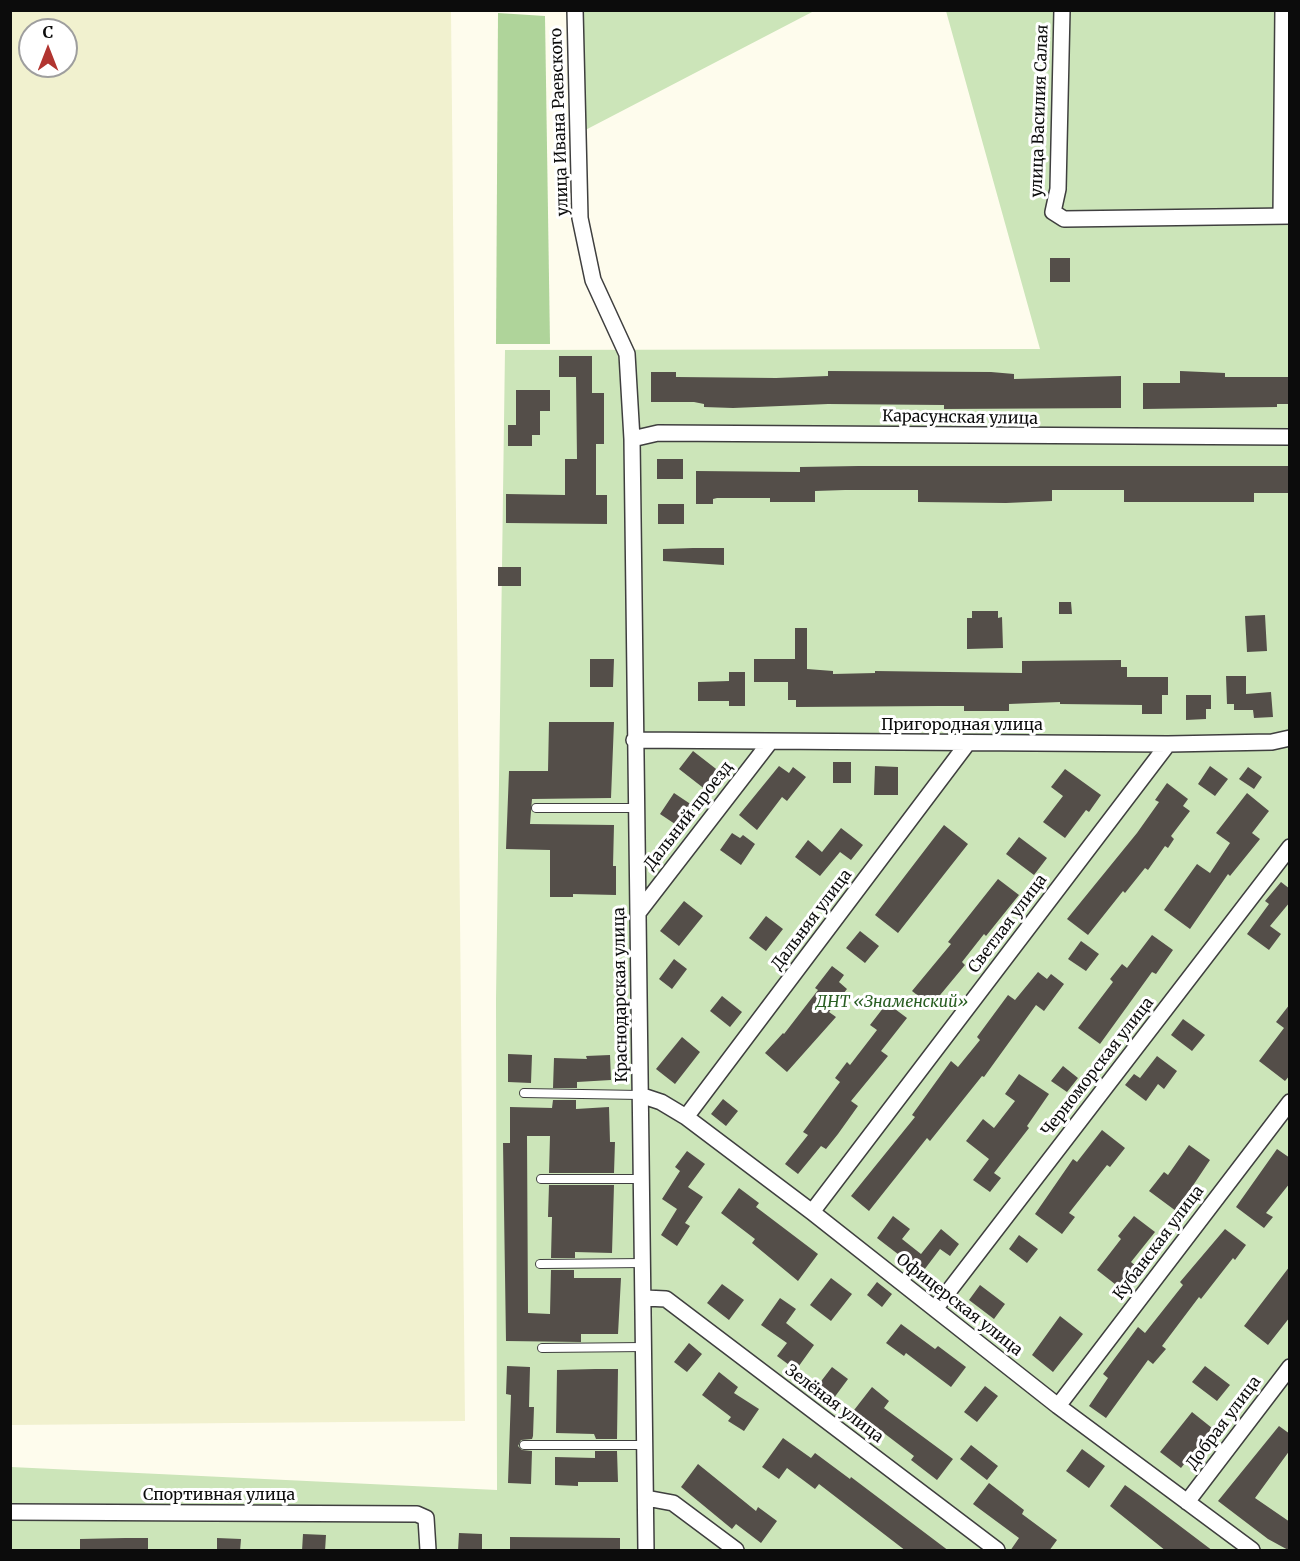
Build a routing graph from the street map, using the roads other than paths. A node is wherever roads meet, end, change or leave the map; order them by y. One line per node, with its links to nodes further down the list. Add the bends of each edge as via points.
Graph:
1 (575, 10): 6 (street, улица Ивана Раевского, via 580,218 593,280 627,354)
2 (1062, 10): 4 (street, улица Василия Салая, via 1058,189 1053,212 1064,219)
3 (1283, 10): 4 (street)
4 (1285, 216)
5 (1290, 437): 6 (street, Карасунская улица, via 658,433)
6 (632, 440): 8 (street, Краснодарская улица)
7 (1290, 738): 11 (street, Пригородная улица, via 1272,742)
8 (634, 740): 9 (street, Пригородная улица); 13 (street, Краснодарская улица)
9 (770, 742): 10 (street, Пригородная улица); 15 (street, Дальний проезд)
10 (967, 744): 11 (street, Пригородная улица); 19 (street, Дальняя улица)
11 (1168, 744): 22 (street, Светлая улица)
12 (536, 808): 13 (lane)
13 (635, 808): 15 (street, Краснодарская улица)
14 (1290, 847): 26 (street, Черноморская улица)
15 (638, 913): 17 (street, Краснодарская улица)
16 (524, 1093): 17 (lane)
17 (640, 1095): 19 (street, Офицерская улица); 21 (street, Краснодарская улица)
18 (1290, 1102): 30 (street, Кубанская улица)
19 (686, 1117): 22 (street, Офицерская улица)
20 (541, 1179): 21 (lane)
21 (642, 1179): 23 (street, Краснодарская улица)
22 (812, 1212): 26 (street, Офицерская улица)
23 (644, 1263): 24 (lane); 25 (street, Краснодарская улица)
24 (540, 1264)
25 (645, 1298): 27 (street, Краснодарская улица); 39 (street, Зелёная улица, via 666,1299)
26 (934, 1309): 30 (street, Офицерская улица)
27 (645, 1347): 28 (lane); 32 (street, Краснодарская улица)
28 (542, 1348)
29 (1290, 1367): 34 (street, Добрая улица)
30 (1058, 1406): 34 (street, Офицерская улица)
31 (524, 1444): 32 (lane)
32 (646, 1445): 33 (street, Краснодарская улица)
33 (646, 1498): 37 (street, Краснодарская улица); 38 (street, via 673,1503)
34 (1187, 1502): 40 (street, Офицерская улица)
35 (10, 1512): 36 (street, Спортивная улица, via 417,1514 426,1518)
36 (428, 1551)
37 (646, 1551)
38 (736, 1551)
39 (997, 1551)
40 (1252, 1551)

